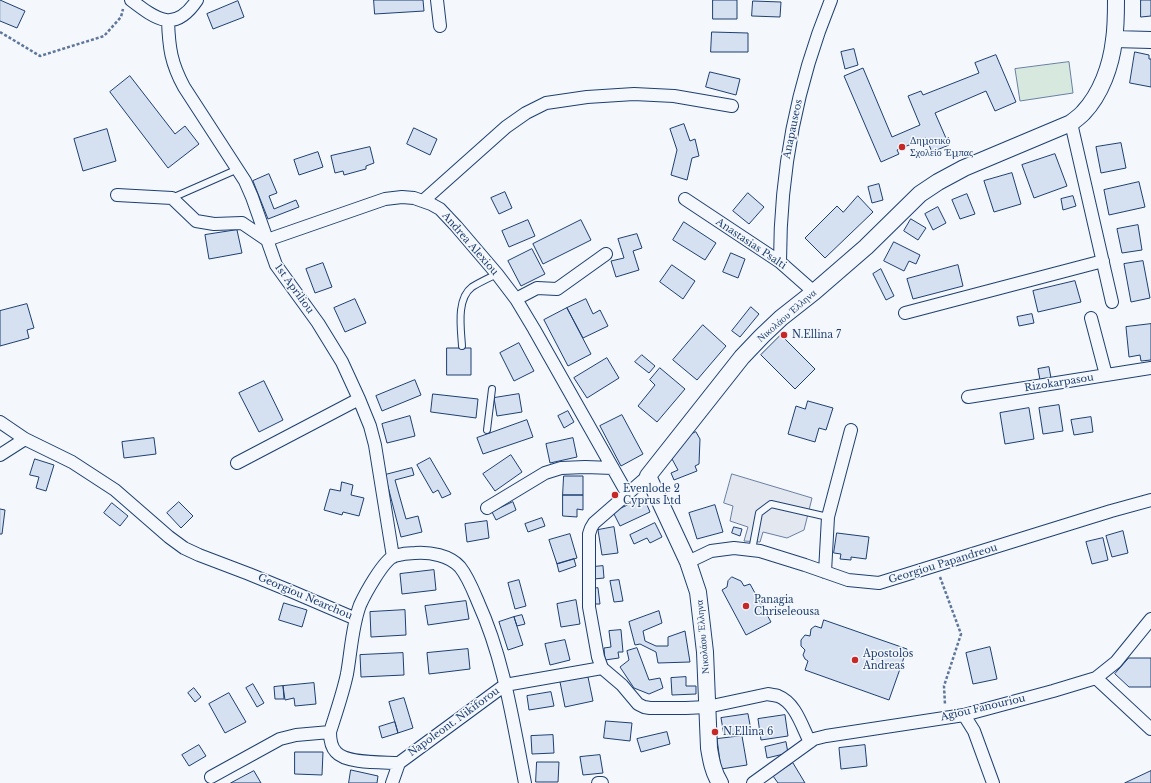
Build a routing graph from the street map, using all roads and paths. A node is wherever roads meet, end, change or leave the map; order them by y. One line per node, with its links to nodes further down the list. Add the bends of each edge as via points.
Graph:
1 (197, 0): 6 (street, via 184,15)
2 (437, 0): 7 (street)
3 (831, 0): 21 (street, Anapauseos, via 806,71 787,159)
4 (1116, 0): 9 (street, Νικολάου Έλληνα)
5 (127, 3): 6 (street); 8 (path, via 121,17 104,36 40,56)
6 (168, 21): 13 (street, 1st Apriliou, via 171,58 176,72)
7 (440, 26)
8 (0, 32)
9 (1114, 39): 10 (street); 12 (street, Νικολάου Έλληνα, via 1112,55 1100,88 1083,113)
10 (1151, 40)
11 (732, 106): 17 (street, via 674,96 634,94 587,96 546,103 506,127)
12 (1071, 123): 20 (street); 23 (street, Νικολάου Έλληνα, via 964,168 938,182 920,194 866,248)
13 (238, 169): 15 (lane); 18 (street, 1st Apriliou, via 252,197)
14 (117, 195): 15 (street)
15 (172, 198): 18 (street, via 196,221 214,224 242,223)
16 (685, 199): 21 (street, Anastasias Psalti)
17 (423, 201): 18 (street, Andrea Alexiou, via 402,197 385,199); 22 (street, Andrea Alexiou, via 440,210)
18 (267, 240): 33 (street, 1st Apriliou, via 276,265 318,323 342,362)
19 (606, 254): 24 (street, via 557,289 537,288)
20 (1103, 261): 25 (street); 26 (street)
21 (780, 262): 23 (street, Anastasias Psalti)
22 (498, 274): 24 (street, Andrea Alexiou); 28 (lane, via 472,288 465,295 460,316)
23 (814, 292): 41 (street, Νικολάου Έλληνα, via 781,318 742,356)
24 (516, 300): 40 (street, Andrea Alexiou)
25 (1112, 302)
26 (905, 313)
27 (1091, 318): 30 (street)
28 (462, 346)
29 (1151, 368): 30 (street, Rizokarpasou)
30 (1106, 375): 32 (street, Rizokarpasou)
31 (492, 389): 35 (lane)
32 (968, 397)
33 (359, 399): 39 (street); 47 (street, 1st Apriliou, via 375,445)
34 (0, 422): 37 (street, Georgiou Nearchou)
35 (486, 430)
36 (850, 430): 45 (street)
37 (25, 440): 38 (street); 51 (street, Georgiou Nearchou, via 72,462 115,490 184,548)
38 (0, 455)
39 (237, 463)
40 (613, 468): 42 (street, Andrea Alexiou); 44 (street, via 561,468 545,473)
41 (648, 476): 42 (street); 48 (street, Νικολάου Έλληνα)
42 (628, 495): 53 (street, via 594,523 589,534 589,607)
43 (1151, 500): 49 (street, Georgiou Papandreou)
44 (487, 508)
45 (828, 517): 46 (lane, via 771,504 759,513); 50 (street)
46 (752, 550): 48 (street, Georgiou Papandreou, via 734,548 711,551); 50 (street, Georgiou Papandreou, via 760,550)
47 (393, 557): 51 (street, Georgiou Nearchou, via 385,564 367,591); 55 (street, via 431,553 443,556 460,567 489,626)
48 (688, 562): 56 (street, Νικολάου Έλληνα, via 698,592 702,621)
49 (936, 566): 50 (street, Georgiou Papandreou, via 879,583 848,580); 58 (path, via 961,634 944,686)
50 (826, 572)
51 (356, 619): 60 (street, via 346,676)
52 (1151, 619): 54 (street, Agiou Fanouriou, via 1116,662)
53 (602, 668): 55 (street, Napoleont. Nikiforou); 56 (street, via 644,707)
54 (1096, 678): 57 (street, Agiou Fanouriou); 59 (street)
55 (505, 685): 62 (street, Napoleont. Nikiforou); 65 (street)
56 (707, 707): 61 (street, via 768,694 778,696 795,710); 68 (street, Νικολάου Έλληνα, via 709,748)
57 (964, 715): 58 (street, Agiou Fanouriou); 70 (street, via 974,731)
58 (945, 718): 61 (street, Agiou Fanouriou, via 826,736)
59 (1151, 729)
60 (330, 732): 62 (street, via 335,752 347,760); 63 (street, via 280,739)
61 (810, 742): 69 (street, Agiou Fanouriou)
62 (399, 763): 64 (street, Napoleont. Nikiforou)
63 (211, 778)
64 (392, 783)
65 (525, 783)
66 (598, 783): 67 (street)
67 (602, 783)
68 (720, 783)
69 (753, 783)
70 (993, 783)

